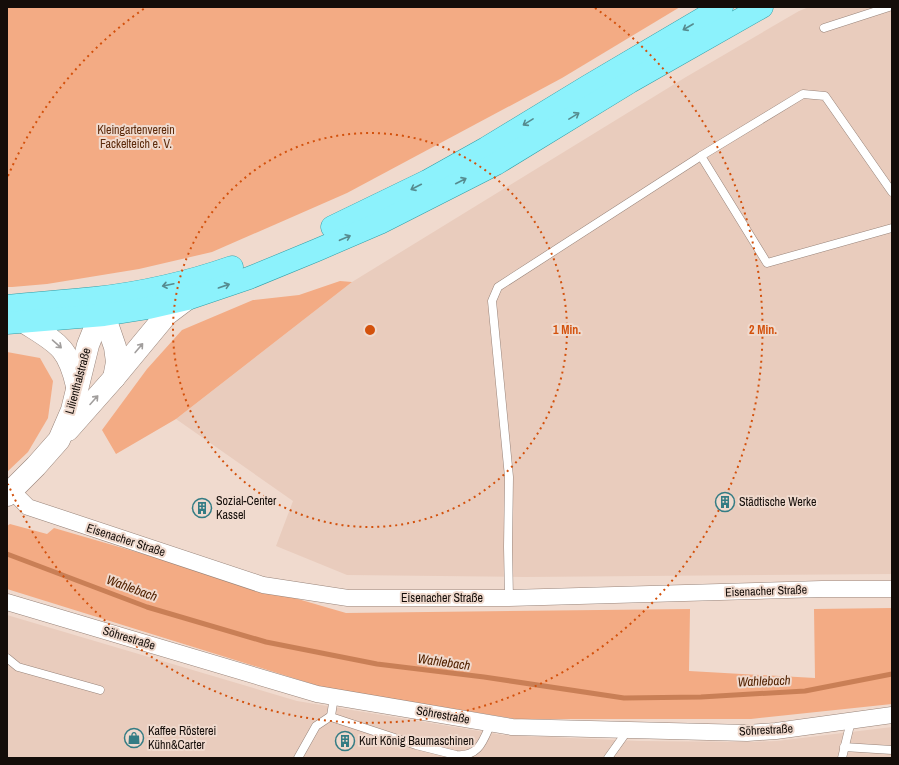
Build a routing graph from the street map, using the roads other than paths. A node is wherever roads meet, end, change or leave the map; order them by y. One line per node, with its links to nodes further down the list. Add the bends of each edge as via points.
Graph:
1 (722, 7): 8 (main road, one-way to 8, via 427,182 362,214 246,263 204,277)
2 (762, 7): 9 (main road, one-way to 2, via 249,278 380,223 496,164 630,82)
3 (889, 7): 4 (lane)
4 (824, 28)
5 (701, 156): 6 (lane, via 803,94 825,96); 7 (lane, via 767,263); 18 (lane, via 498,287 492,301 509,477)
6 (892, 192)
7 (892, 228)
8 (124, 294): 10 (main road); 11 (main road)
9 (187, 299): 11 (main road); 13 (main road, one-way to 9, via 166,314)
10 (7, 306)
11 (104, 315): 12 (main road); 13 (main road, via 115,347 117,362); 14 (main road, Lilienthalstraße, via 88,345)
12 (13, 319): 14 (main road, one-way to 14, via 55,342 63,350 70,360)
13 (114, 378): 15 (main road, one-way to 13)
14 (78, 387): 15 (main road, Lilienthalstraße, via 72,410)
15 (59, 440): 16 (main road, Lilienthalstraße)
16 (9, 493): 18 (street, Eisenacher Straße, via 28,507 263,585 348,598)
17 (892, 589): 18 (street, Eisenacher Straße)
18 (509, 598)
19 (7, 602): 22 (street, Söhrestraße, via 309,692)
20 (7, 658): 21 (lane, via 18,667)
21 (100, 690)
22 (334, 697): 24 (lane); 26 (street, Söhrestraße)
23 (892, 715): 25 (street, Söhrestraße)
24 (331, 716): 26 (lane, via 416,745 463,756 477,750); 30 (lane, via 316,726)
25 (851, 721): 27 (street, Söhrestraße, via 747,733); 28 (lane)
26 (491, 724): 27 (street, Söhrestraße, via 512,727)
27 (628, 730): 31 (lane)
28 (844, 747): 29 (lane); 32 (lane)
29 (892, 750)
30 (298, 758)
31 (608, 758)
32 (842, 758)

